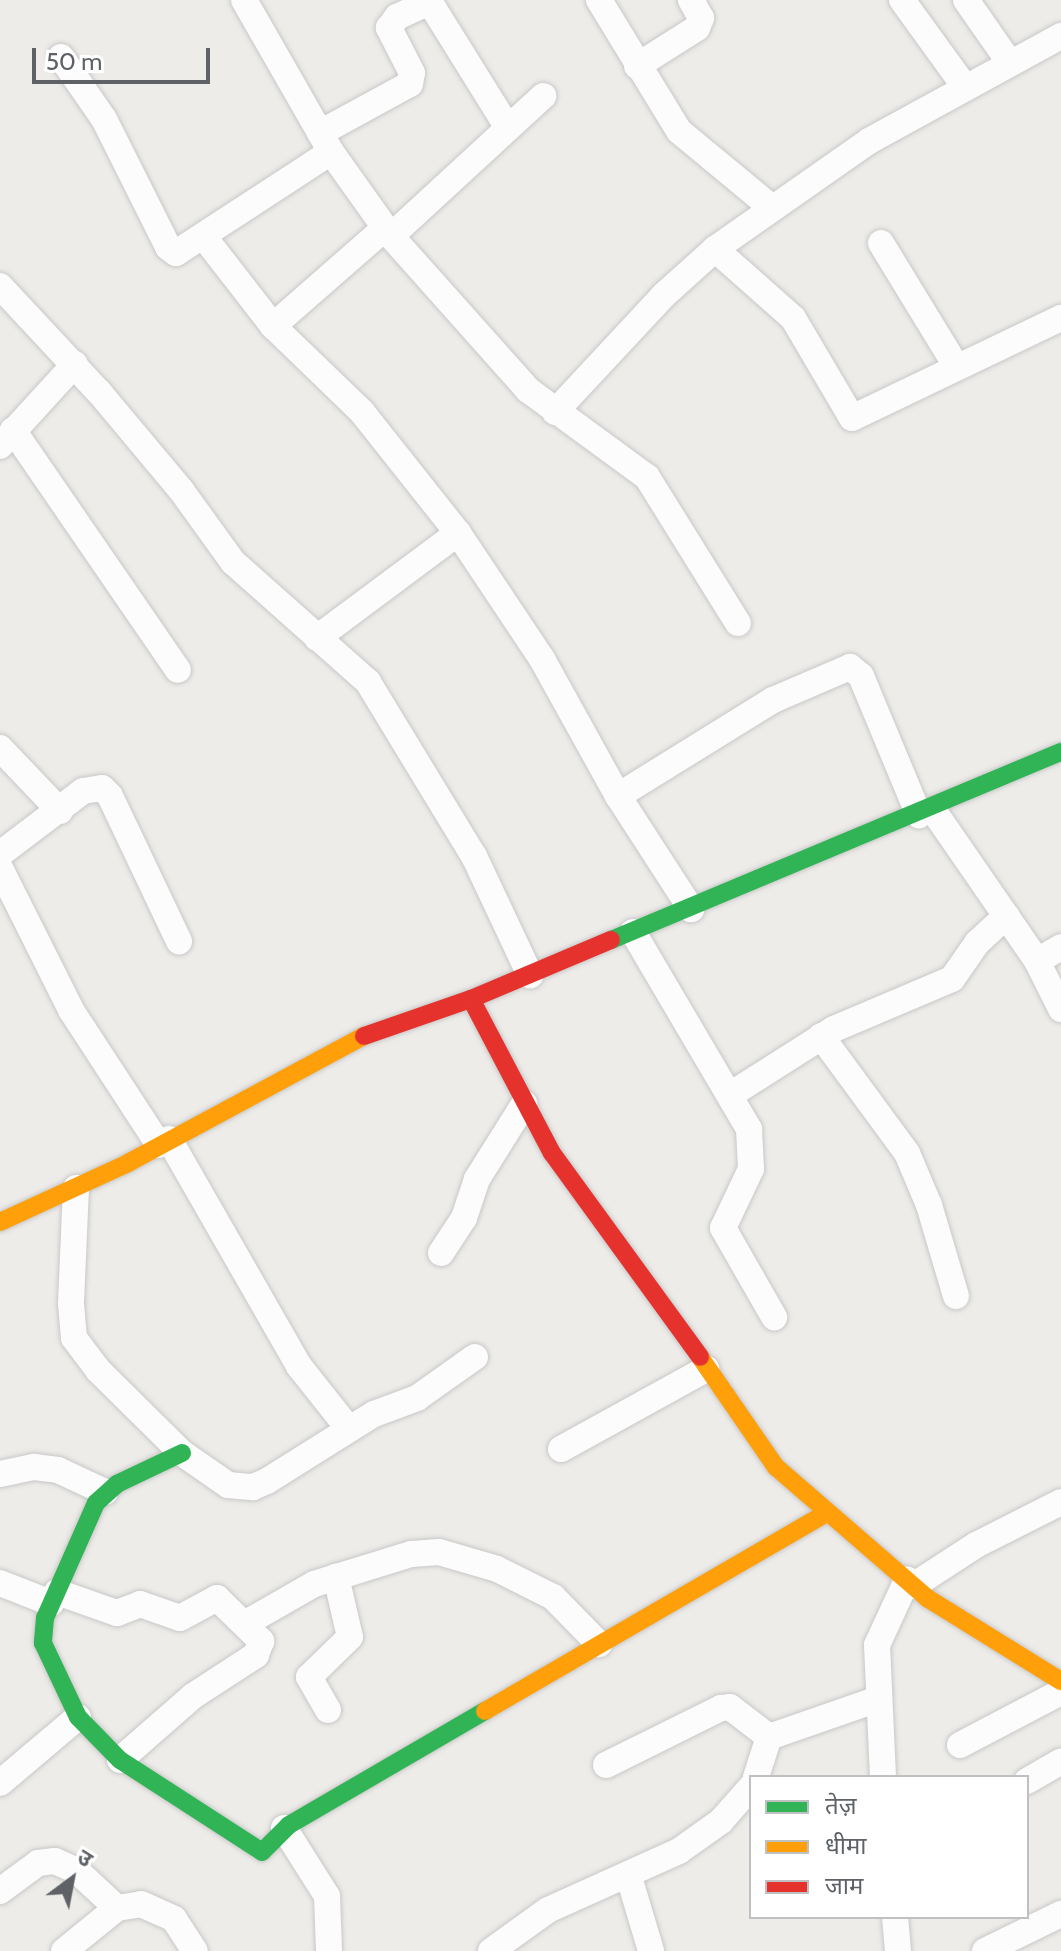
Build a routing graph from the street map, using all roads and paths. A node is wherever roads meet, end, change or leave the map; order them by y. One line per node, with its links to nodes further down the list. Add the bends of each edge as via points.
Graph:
1 (244, 0): 13 (street)
2 (599, 0): 9 (street)
3 (691, 0): 9 (street, via 701,18 697,28)
4 (902, 0): 10 (street)
5 (966, 0): 8 (street)
6 (1061, 36): 8 (street)
7 (61, 57): 16 (street, via 104,119 168,247 182,252)
8 (1010, 63): 10 (street)
9 (637, 66): 14 (street, via 667,117 693,146)
10 (965, 87): 14 (street, via 869,141)
11 (543, 96): 12 (street)
12 (508, 128): 13 (street, via 434,9 425,4 397,17 389,28 412,73 410,84); 15 (street)
13 (326, 142): 15 (street); 16 (street)
14 (772, 208): 18 (street)
15 (388, 232): 21 (street); 24 (street, via 521,382)
16 (204, 237): 21 (street)
17 (881, 243): 23 (street)
18 (715, 249): 23 (street, via 793,318 852,418); 24 (street, via 664,295)
19 (3, 293): 22 (street)
20 (1061, 318): 23 (street)
21 (273, 326): 26 (street, via 362,412)
22 (75, 364): 25 (street); 28 (street, via 181,490 233,562)
23 (956, 366)
24 (555, 412): 27 (street, via 647,477)
25 (6, 438): 29 (street)
26 (458, 533): 28 (street); 32 (street, via 542,659)
27 (738, 623)
28 (317, 638): 43 (street, via 379,697 474,856)
29 (178, 670)
30 (0, 748): 33 (street)
31 (1061, 752): 34 (street)
32 (618, 796): 34 (street, via 773,700 850,667 861,676); 37 (street)
33 (60, 811): 35 (street); 40 (street, via 90,787 106,791)
34 (926, 812): 37 (street); 38 (street)
35 (0, 854)
36 (0, 868): 49 (street, via 71,1010)
37 (691, 909): 39 (street)
38 (1006, 916): 42 (street); 46 (street, via 977,943 952,979)
39 (633, 932): 43 (street); 47 (street)
40 (179, 941)
41 (1061, 947): 42 (street)
42 (1037, 961): 45 (street)
43 (530, 975): 44 (street)
44 (471, 999): 48 (street); 49 (street, via 339,1046)
45 (1061, 1009)
46 (821, 1036): 47 (street); 53 (street, via 907,1153)
47 (730, 1095): 54 (street, via 749,1129 753,1154 723,1228)
48 (524, 1104): 52 (street, via 477,1179 464,1218); 56 (street, via 552,1153 627,1250)
49 (164, 1142): 50 (street); 57 (street, via 299,1366)
50 (76, 1188): 51 (street); 59 (street, via 74,1338 98,1370)
51 (0, 1222)
52 (441, 1253)
53 (956, 1296)
54 (774, 1317)
55 (475, 1357): 57 (street, via 417,1398)
56 (706, 1369): 58 (street); 63 (street, via 753,1440)
57 (349, 1429): 59 (street, via 253,1487 228,1485)
58 (561, 1449)
59 (182, 1453): 61 (street)
60 (0, 1474): 61 (street, via 34,1467 58,1470)
61 (105, 1492): 67 (street, via 81,1531)
62 (1061, 1502): 66 (street)
63 (827, 1513): 66 (street); 69 (street)
64 (336, 1577): 68 (street, via 304,1588); 69 (street, via 411,1554 455,1555 553,1597); 73 (street, via 350,1637 309,1677)
65 (0, 1583): 67 (street)
66 (910, 1583): 70 (street); 72 (street, via 879,1632)
67 (54, 1597): 68 (street, via 117,1613 140,1604 175,1618 217,1598); 74 (street, via 42,1626 43,1643)
68 (246, 1623): 77 (street, via 261,1641 256,1655 193,1696)
69 (599, 1644): 85 (street)
70 (1061, 1681)
71 (1061, 1692): 76 (street)
72 (878, 1699): 75 (street); 81 (street)
73 (328, 1710)
74 (78, 1717): 77 (street); 83 (street)
75 (769, 1737): 79 (street, via 727,1707); 80 (street)
76 (960, 1745)
77 (120, 1760): 85 (street, via 260,1852)
78 (1061, 1761): 82 (street)
79 (606, 1765)
80 (757, 1775)
81 (883, 1775)
82 (1029, 1780)
83 (0, 1783)
84 (749, 1789): 86 (street, via 702,1836)
85 (284, 1828): 93 (street, via 327,1896)
86 (629, 1877): 94 (street, via 548,1910); 95 (street)
87 (0, 1891): 88 (street, via 38,1863 55,1861 77,1871)
88 (117, 1908): 91 (street); 92 (street, via 141,1904 164,1911)
89 (1061, 1914): 97 (street)
90 (895, 1919): 96 (street)
91 (64, 1951)
92 (195, 1951)
93 (329, 1951)
94 (491, 1951)
95 (651, 1951)
96 (898, 1951)
97 (985, 1951)

